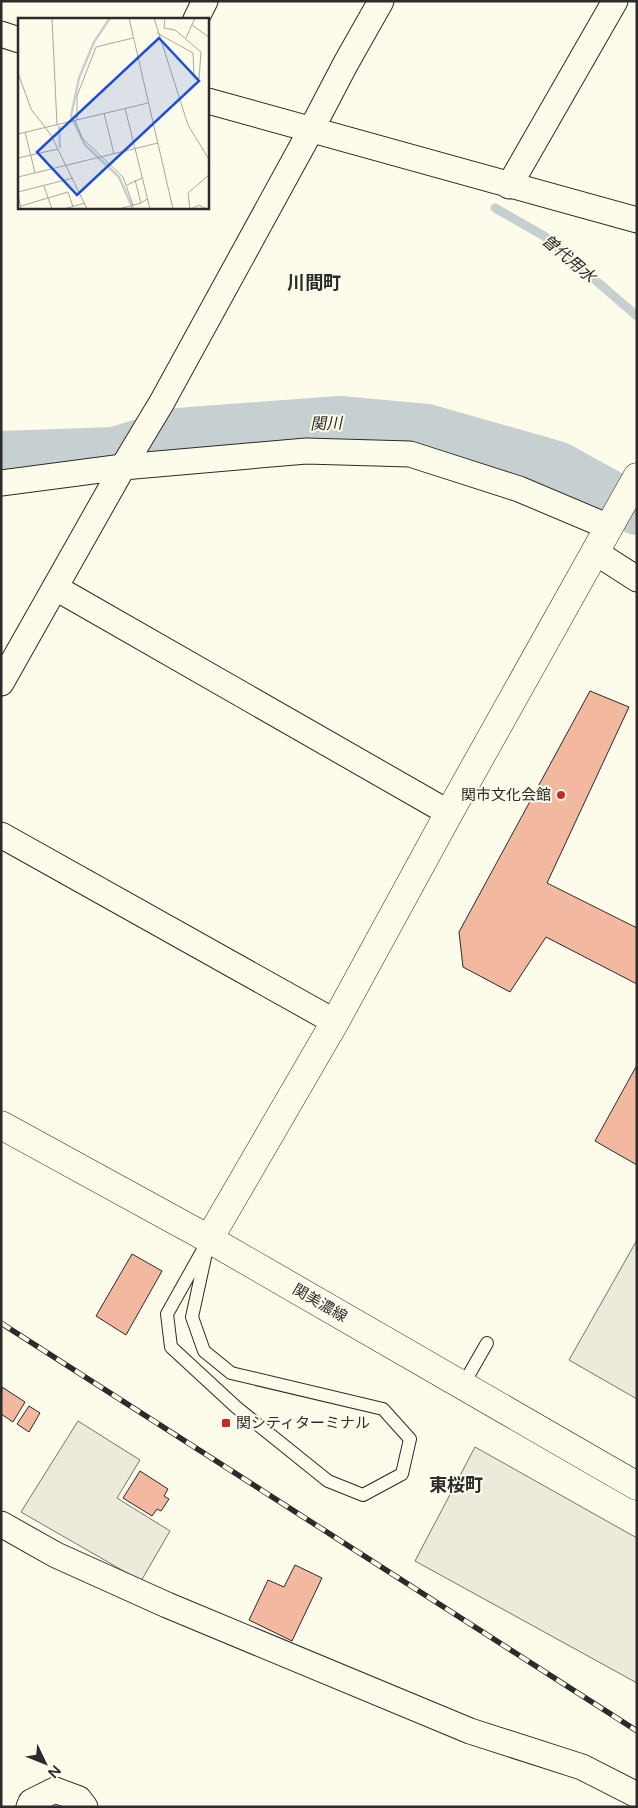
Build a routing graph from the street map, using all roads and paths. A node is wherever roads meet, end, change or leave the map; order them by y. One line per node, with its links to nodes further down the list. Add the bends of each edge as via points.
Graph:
1 (205, 1): 4 (street)
2 (381, 1): 8 (street)
3 (615, 1): 9 (street)
4 (196, 18)
5 (1, 34): 6 (street)
6 (18, 40)
7 (209, 101): 8 (street)
8 (312, 130): 9 (street); 11 (street)
9 (509, 186): 10 (street)
10 (637, 220)
11 (124, 466): 13 (street); 14 (street, via 306,451 410,454 518,489); 17 (street)
12 (637, 477): 14 (street)
13 (1, 482)
14 (609, 527): 15 (street)
15 (595, 552): 16 (street); 19 (street)
16 (637, 579)
17 (56, 588): 18 (street); 19 (street)
18 (1, 683)
19 (449, 813): 21 (street)
20 (1, 835): 21 (street)
21 (335, 1022): 23 (street)
22 (1, 1125): 23 (street, 関美濃線)
23 (209, 1239): 23 (lane, via 192,1317 204,1351 231,1374 383,1409 410,1440 402,1474 363,1496 328,1481 236,1407 171,1347 167,1314); 25 (street, 関美濃線)
24 (487, 1343): 25 (lane)
25 (463, 1385): 26 (street, 関美濃線)
26 (637, 1486)
27 (1, 1524): 28 (street, via 56,1555 167,1606 470,1731 582,1767)
28 (637, 1795)
29 (29, 1807): 30 (street, via 31,1802 55,1790 79,1799)
30 (85, 1807)

